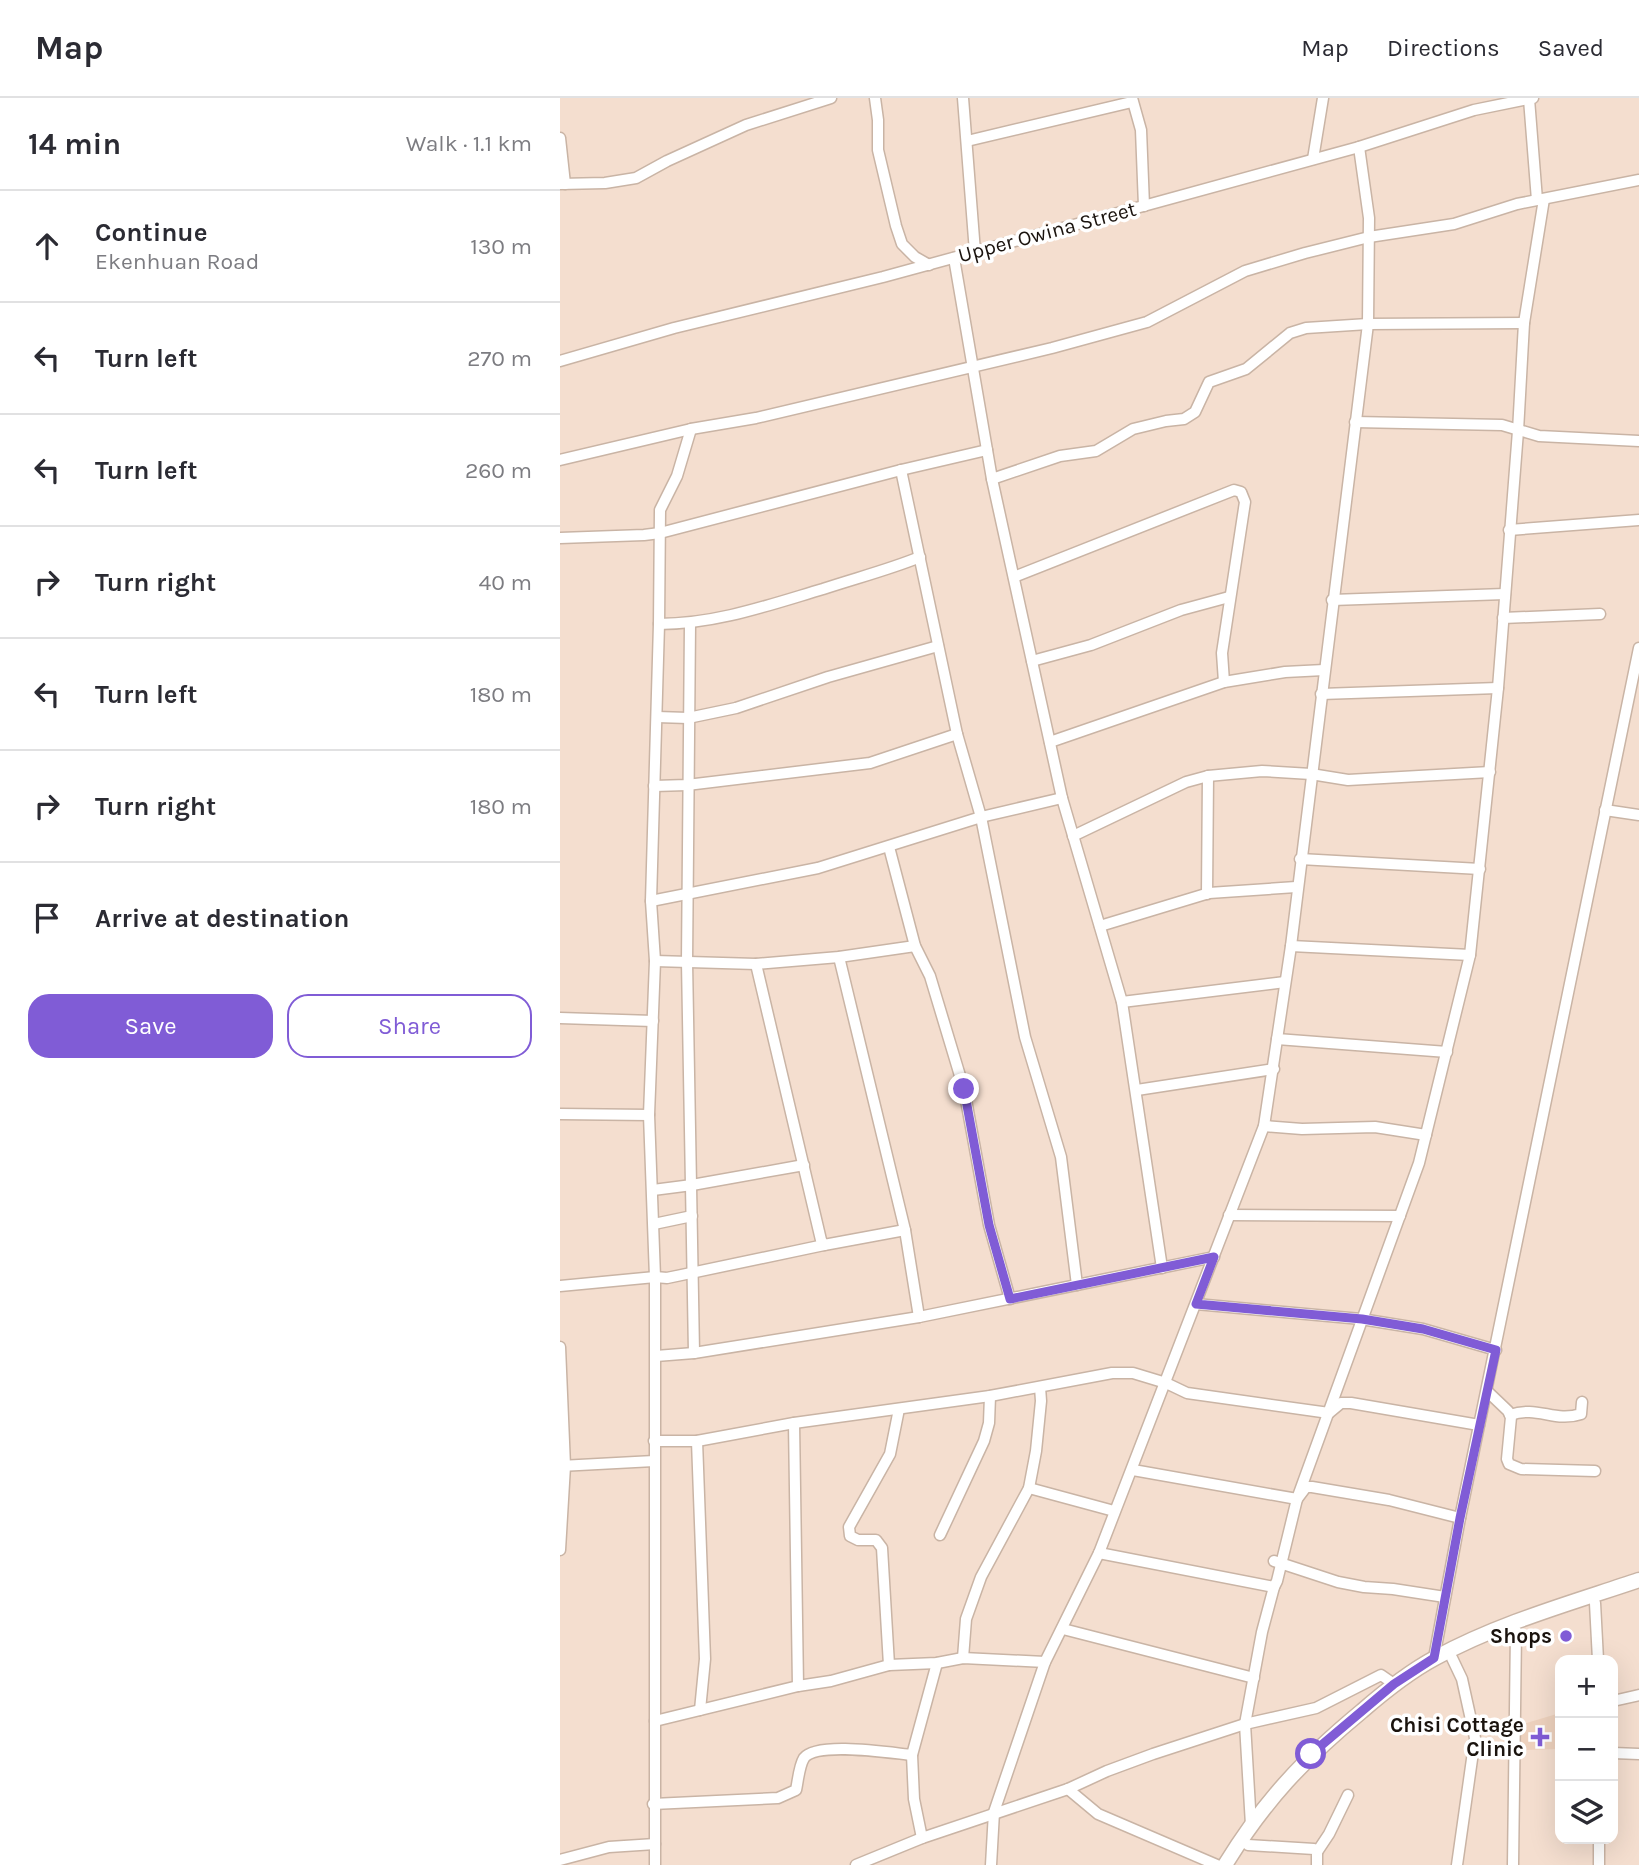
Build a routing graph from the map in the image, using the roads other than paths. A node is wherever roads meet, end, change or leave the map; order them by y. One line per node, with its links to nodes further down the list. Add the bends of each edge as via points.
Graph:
1 (831, 98): 14 (street, via 746,125 636,178)
2 (874, 98): 20 (street, via 878,150 895,226 902,244)
3 (963, 98): 10 (street)
4 (1323, 98): 12 (street)
5 (1476, 98): 8 (street)
6 (1531, 99): 8 (street, Upper Owina Street); 15 (street)
7 (1132, 100): 10 (street); 16 (street, via 1142,130)
8 (1474, 110): 11 (street, Upper Owina Street)
9 (560, 138): 14 (street)
10 (967, 141): 18 (street)
11 (1359, 146): 12 (street, Upper Owina Street); 17 (street)
12 (1313, 159): 16 (street, Upper Owina Street)
13 (1639, 180): 15 (street)
14 (563, 184)
15 (1541, 200): 17 (street, via 1454,224); 21 (street)
16 (1144, 206): 18 (street, Upper Owina Street)
17 (1369, 237): 22 (street); 24 (street, via 1245,271 1147,323)
18 (975, 252): 19 (street, Upper Owina Street)
19 (954, 258): 20 (street, Upper Owina Street); 24 (street)
20 (929, 265): 23 (street, Upper Owina Street)
21 (1524, 323): 22 (street); 27 (street)
22 (1368, 324): 25 (street); 32 (street, via 1290,333 1246,369 1209,382 1195,412 1184,419 1133,429 1096,451 1060,456)
23 (560, 361)
24 (972, 368): 26 (street); 29 (street)
25 (1355, 422): 27 (street, via 1502,425); 41 (street)
26 (691, 429): 30 (street); 35 (street, via 660,510)
27 (1518, 431): 28 (street); 34 (street)
28 (1639, 441)
29 (987, 450): 31 (street); 32 (street)
30 (560, 460)
31 (901, 470): 35 (street); 37 (street)
32 (992, 480): 38 (street)
33 (1639, 520): 34 (street)
34 (1509, 530): 39 (street)
35 (660, 533): 36 (street); 44 (street)
36 (560, 538)
37 (920, 557): 45 (street, via 756,610); 46 (street)
38 (1014, 577): 40 (street, via 1234,490 1241,492 1245,502); 48 (street)
39 (1505, 594): 41 (street); 43 (street)
40 (1229, 597): 48 (street); 50 (street, via 1222,653)
41 (1332, 600): 49 (street)
42 (1600, 614): 43 (street)
43 (1503, 618): 51 (street)
44 (659, 624): 45 (street); 55 (street)
45 (690, 624): 56 (street)
46 (938, 646): 56 (street, via 736,708); 57 (street)
47 (1639, 648): 54 (street)
48 (1032, 661): 58 (street)
49 (1324, 670): 50 (street); 52 (street)
50 (1224, 682): 58 (street)
51 (1498, 688): 52 (street); 59 (street)
52 (1321, 694): 60 (street)
53 (1639, 709): 54 (street)
54 (1624, 712): 65 (street)
55 (657, 717): 56 (street); 63 (street)
56 (688, 718): 62 (street)
57 (957, 734): 62 (street, via 870,762); 67 (street)
58 (1050, 741): 64 (street)
59 (1490, 772): 60 (street, via 1349,780); 71 (street)
60 (1311, 774): 61 (street, via 1262,771); 70 (street)
61 (1208, 776): 68 (street); 73 (street)
62 (687, 785): 63 (street); 74 (street)
63 (654, 786): 75 (street)
64 (1062, 798): 67 (street); 68 (street)
65 (1605, 810): 66 (street); 116 (street)
66 (1639, 815)
67 (981, 817): 69 (street); 109 (street, via 1025,1037 1062,1157)
68 (1073, 836): 76 (street)
69 (889, 848): 74 (street); 77 (street)
70 (1300, 859): 71 (street); 72 (street)
71 (1480, 869): 79 (street)
72 (1296, 887): 73 (street); 78 (street)
73 (1207, 894): 76 (street)
74 (687, 895): 75 (street); 82 (street)
75 (651, 901): 81 (street)
76 (1100, 926): 85 (street)
77 (915, 946): 80 (street); 111 (street, via 930,976 964,1089 989,1225)
78 (1291, 946): 79 (street); 84 (street)
79 (1470, 955): 89 (street)
80 (839, 957): 83 (street); 103 (street)
81 (655, 961): 82 (street); 87 (street)
82 (687, 962): 83 (street); 97 (street)
83 (756, 964): 96 (street)
84 (1285, 982): 85 (street); 88 (street)
85 (1122, 1002): 91 (street)
86 (560, 1018): 87 (street)
87 (653, 1021): 93 (street)
88 (1278, 1039): 89 (street); 90 (street)
89 (1447, 1052): 95 (street)
90 (1274, 1069): 91 (street); 94 (street)
91 (1137, 1090): 106 (street)
92 (560, 1114): 93 (street)
93 (649, 1115): 98 (street)
94 (1264, 1126): 95 (street, via 1375,1127); 99 (street)
95 (1426, 1135): 101 (street)
96 (804, 1165): 97 (street); 104 (street)
97 (692, 1185): 98 (street); 100 (street)
98 (653, 1190): 102 (street)
99 (1229, 1215): 101 (street); 105 (street)
100 (692, 1216): 102 (street); 107 (street)
101 (1400, 1216): 114 (street)
102 (654, 1224): 108 (street)
103 (905, 1230): 104 (street); 113 (street)
104 (824, 1245): 107 (street)
105 (1214, 1257): 106 (street); 112 (street)
106 (1162, 1268): 109 (street)
107 (692, 1272): 108 (street); 117 (street)
108 (655, 1276): 110 (street); 118 (street)
109 (1077, 1285): 111 (street)
110 (560, 1286)
111 (1010, 1299): 113 (street)
112 (1196, 1304): 114 (street); 120 (street)
113 (919, 1317): 117 (street)
114 (1362, 1319): 116 (street, via 1423,1329); 126 (street)
115 (560, 1347): 119 (street)
116 (1496, 1350): 122 (street)
117 (694, 1353): 118 (street)
118 (656, 1356): 130 (street)
119 (561, 1371): 133 (street)
120 (1166, 1383): 121 (street, via 1132,1373 1111,1373); 126 (street, via 1187,1392); 134 (street)
121 (1040, 1387): 123 (street); 136 (street)
122 (1487, 1391): 127 (street); 129 (street)
123 (990, 1396): 125 (street); 140 (street, via 984,1441)
124 (1582, 1402): 127 (street, via 1581,1414 1576,1416 1529,1411)
125 (899, 1409): 128 (street); 157 (street, via 890,1454 849,1527 849,1536 876,1539 882,1548)
126 (1329, 1413): 129 (street, via 1341,1403 1351,1403); 137 (street)
127 (1510, 1415): 135 (street, via 1509,1464 1521,1469)
128 (794, 1423): 131 (street); 160 (street)
129 (1479, 1425): 139 (street)
130 (654, 1441): 131 (street); 132 (street)
131 (697, 1441): 163 (street, via 705,1659)
132 (654, 1461): 133 (street); 164 (street)
133 (563, 1466): 141 (street)
134 (1133, 1470): 137 (street); 138 (street)
135 (1595, 1471)
136 (1029, 1489): 138 (street); 152 (street, via 981,1577 966,1619)
137 (1297, 1499): 139 (street, via 1306,1487 1312,1487); 145 (street)
138 (1114, 1511): 142 (street)
139 (1460, 1518): 147 (street)
140 (940, 1535)
141 (560, 1550)
142 (1099, 1553): 145 (street); 149 (street)
143 (1274, 1561): 147 (street, via 1338,1582)
144 (1639, 1580): 153 (main road, via 1513,1623)
145 (1274, 1587): 158 (street)
146 (1639, 1588): 148 (main road)
147 (1445, 1597): 153 (street)
148 (1595, 1603): 150 (main road); 151 (street)
149 (1063, 1629): 155 (street); 158 (street)
150 (1516, 1631): 154 (main road); 188 (street)
151 (1598, 1655)
152 (963, 1658): 155 (street); 156 (street)
153 (1434, 1658): 159 (main road)
154 (1452, 1658): 177 (main road, via 1396,1692 1325,1753 1276,1806); 187 (street, via 1462,1679 1475,1738)
155 (1045, 1661): 172 (street)
156 (937, 1662): 157 (street); 168 (street)
157 (889, 1665): 160 (street)
158 (1254, 1678): 165 (street)
159 (1394, 1684): 165 (street, via 1381,1675 1317,1708); 173 (main road, via 1311,1754)
160 (798, 1686): 163 (street)
161 (1639, 1695): 162 (street)
162 (1618, 1700)
163 (700, 1710): 164 (street)
164 (655, 1721): 171 (street)
165 (1245, 1724): 169 (street, via 1107,1770); 173 (street)
166 (1618, 1753): 167 (street)
167 (1639, 1754)
168 (912, 1755): 171 (street, via 829,1749 804,1759 796,1790 778,1798); 174 (street)
169 (1068, 1789): 172 (street); 183 (street, via 1098,1814)
170 (1348, 1795): 178 (street)
171 (653, 1804): 175 (street)
172 (994, 1812): 174 (street); 182 (street)
173 (1251, 1825): 184 (main road)
174 (922, 1838): 181 (street)
175 (655, 1844): 179 (street, via 609,1847); 180 (street)
176 (1600, 1844): 189 (street)
177 (1248, 1845): 178 (street); 185 (main road)
178 (1317, 1852): 186 (street)
179 (560, 1860)
180 (655, 1865)
181 (856, 1865)
182 (991, 1865)
183 (1217, 1865)
184 (1226, 1865)
185 (1237, 1865)
186 (1317, 1865)
187 (1457, 1865)
188 (1513, 1865)
189 (1599, 1865)

